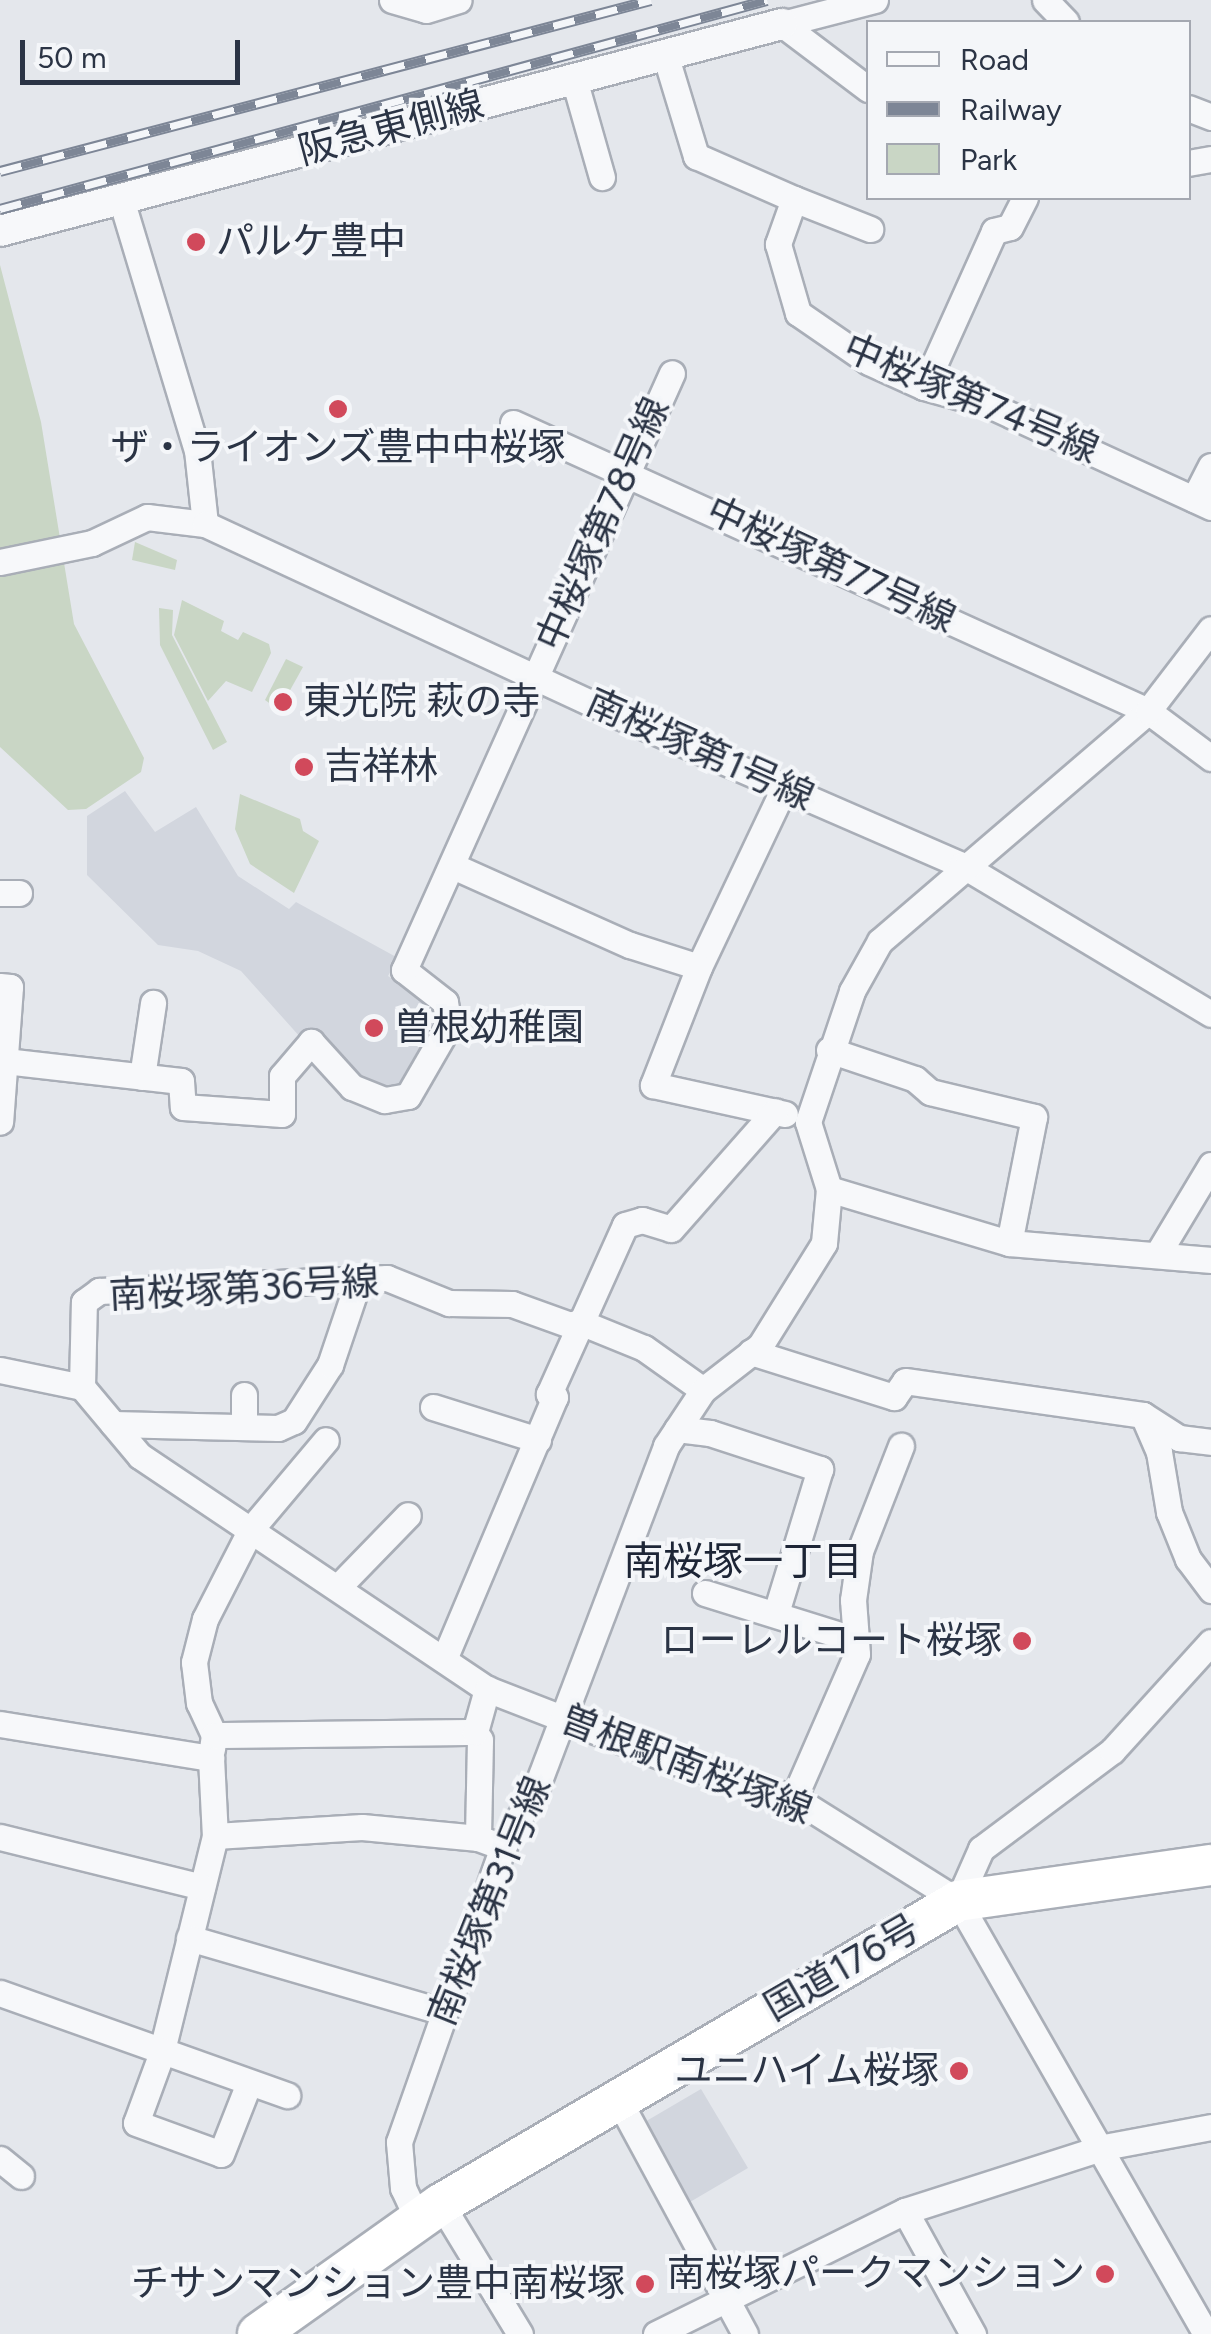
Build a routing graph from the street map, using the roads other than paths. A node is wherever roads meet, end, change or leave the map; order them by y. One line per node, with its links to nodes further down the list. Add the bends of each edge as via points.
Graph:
1 (392, 0): 2 (street, via 426,10)
2 (458, 0)
3 (874, 0): 5 (street, 阪急東側線)
4 (1045, 0): 6 (street)
5 (790, 12): 7 (street, 阪急東側線); 9 (street)
6 (1064, 20)
7 (665, 54): 8 (street, 阪急東側線); 12 (street, via 696,156)
8 (574, 79): 10 (street); 11 (street, 阪急東側線)
9 (866, 86)
10 (602, 177)
11 (121, 199): 15 (street, 阪急東側線); 22 (street, via 197,450)
12 (794, 199): 14 (street); 17 (street, 中桜塚第74号線, via 778,244 798,313 868,362)
13 (1024, 200): 17 (street, via 1010,227 994,231)
14 (870, 229)
15 (0, 231)
16 (672, 372): 20 (street, 中桜塚第78号線)
17 (924, 387): 21 (street, 中桜塚第74号線, via 988,405)
18 (513, 423): 20 (street, 中桜塚第77号線)
19 (1211, 466): 21 (street, 中桜塚第74号線)
20 (626, 469): 26 (street, 中桜塚第78号線); 27 (street, 中桜塚第77号線)
21 (1203, 503)
22 (206, 524): 23 (street, 南桜塚第1号線, via 147,516 62,550); 26 (street, 南桜塚第1号線)
23 (0, 562)
24 (1211, 630): 25 (street)
25 (1202, 658): 27 (street)
26 (535, 675): 29 (street, 南桜塚第1号線); 31 (street, 中桜塚第78号線)
27 (1148, 711): 28 (street, 中桜塚第77号線); 30 (street)
28 (1211, 758)
29 (784, 788): 30 (street, 南桜塚第1号線); 32 (street)
30 (962, 865): 35 (street, 南桜塚第1号線); 36 (street, via 880,940)
31 (454, 866): 32 (street, via 630,945); 38 (street, 中桜塚第78号線, via 404,970 445,1002 450,1025 408,1096 385,1100 352,1087 311,1042 282,1076 282,1114 182,1106 181,1081)
32 (699, 967): 39 (street, via 653,1084)
33 (0, 986): 37 (street, via 10,988)
34 (154, 1003): 38 (street)
35 (1211, 1014)
36 (829, 1050): 41 (street); 44 (street, via 915,1079 930,1092 1034,1118)
37 (5, 1061): 38 (street); 40 (street)
38 (142, 1077)
39 (775, 1112): 41 (street); 48 (street, via 671,1228 642,1220 625,1225)
40 (0, 1122)
41 (808, 1122): 43 (street, 南桜塚第31号線)
42 (1211, 1165): 45 (street)
43 (829, 1189): 44 (street); 49 (street, 南桜塚第31号線, via 824,1242)
44 (1008, 1242): 45 (street)
45 (1157, 1256): 46 (street)
46 (1211, 1260)
47 (359, 1280): 48 (street, 南桜塚第36号線, via 387,1278 449,1303 512,1304 570,1325); 51 (street, 南桜塚第36号線, via 99,1291 84,1302); 57 (street, via 330,1365 303,1411 278,1428)
48 (580, 1322): 52 (street, 南桜塚第36号線, via 644,1348); 60 (street, via 549,1394 556,1397)
49 (751, 1352): 52 (street, 南桜塚第31号線); 55 (street, via 894,1398 904,1380)
50 (0, 1370): 51 (street)
51 (82, 1387): 56 (street, 曽根駅南桜塚線)
52 (703, 1390): 58 (street, 南桜塚第31号線)
53 (244, 1394): 57 (street)
54 (434, 1406): 60 (street)
55 (1143, 1416): 61 (street, via 1179,1438); 66 (street, via 1159,1452 1176,1527)
56 (113, 1424): 57 (street); 64 (street, 曽根駅南桜塚線, via 140,1456)
57 (244, 1427)
58 (678, 1429): 68 (street, via 820,1469); 73 (street, 南桜塚第31号線)
59 (326, 1440): 64 (street)
60 (538, 1440): 71 (street)
61 (1211, 1442)
62 (900, 1446): 69 (street, via 860,1550)
63 (408, 1514): 65 (street)
64 (251, 1529): 65 (street, 曽根駅南桜塚線); 76 (street, via 205,1619 194,1662)
65 (338, 1587): 71 (street, 曽根駅南桜塚線)
66 (1211, 1590)
67 (705, 1593): 68 (street)
68 (776, 1613): 69 (street)
69 (856, 1640): 77 (street, via 857,1654)
70 (1211, 1642): 84 (street, via 1112,1751 981,1849)
71 (445, 1657): 72 (street, 曽根駅南桜塚線)
72 (487, 1688): 73 (street, 曽根駅南桜塚線); 75 (street)
73 (561, 1717): 77 (street, 曽根駅南桜塚線, via 675,1762); 81 (street, 南桜塚第31号線, via 538,1786)
74 (0, 1724): 76 (street)
75 (475, 1732): 76 (street); 80 (street)
76 (212, 1746): 78 (street)
77 (794, 1798): 84 (street, 曽根駅南桜塚線)
78 (215, 1836): 80 (street, via 362,1828); 83 (street)
79 (0, 1837): 83 (street)
80 (478, 1838): 81 (street)
81 (503, 1847): 87 (street, 南桜塚第31号線)
82 (1211, 1865): 84 (highway, 国道176号)
83 (202, 1887): 85 (street)
84 (958, 1901): 91 (highway, 国道176号); 93 (street, 曽根駅南桜塚線)
85 (190, 1938): 87 (street); 88 (street)
86 (0, 1995): 88 (street)
87 (443, 2012): 97 (street, 南桜塚第31号線, via 399,2142 403,2188)
88 (161, 2055): 89 (street); 89 (street, via 136,2124 221,2154)
89 (249, 2082): 90 (street)
90 (287, 2095)
91 (618, 2099): 97 (highway, 国道176号); 98 (street)
92 (1211, 2127): 93 (street)
93 (1104, 2148): 96 (street); 104 (street, 曽根駅南桜塚線)
94 (0, 2160): 95 (street)
95 (21, 2176)
96 (906, 2211): 98 (street); 103 (street)
97 (430, 2212): 99 (highway, 国道176号); 100 (street, 南桜塚第31号線)
98 (724, 2296): 101 (street); 102 (street)
99 (258, 2334)
100 (520, 2334)
101 (656, 2334)
102 (745, 2334)
103 (973, 2334)
104 (1206, 2334)

